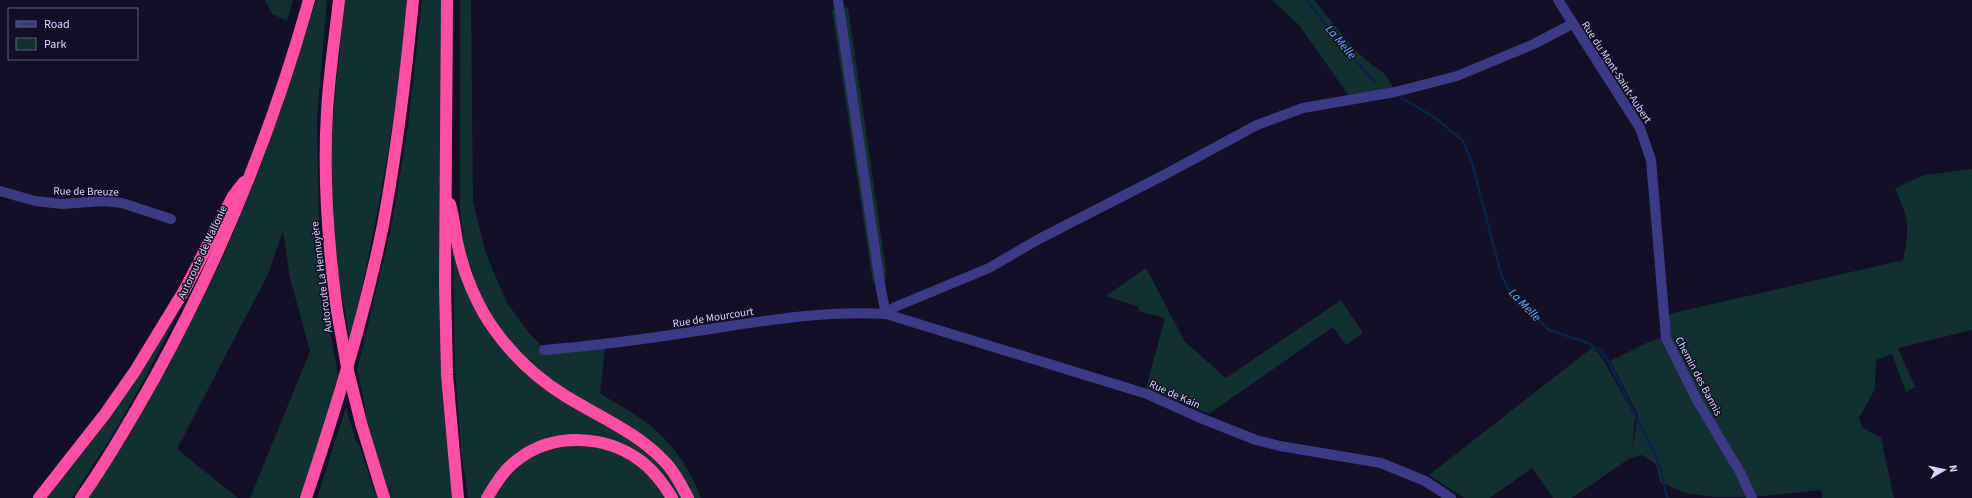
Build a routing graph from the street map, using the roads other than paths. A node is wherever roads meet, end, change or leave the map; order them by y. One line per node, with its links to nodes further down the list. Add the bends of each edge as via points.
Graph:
1 (309, 0): 9 (highway, Autoroute de Wallonie)
2 (339, 0): 18 (highway, Autoroute La Hennuyère, bridge, via 327,112 326,165 330,256 347,367)
3 (413, 0): 17 (highway, via 405,85 383,225 355,340)
4 (447, 0): 10 (highway)
5 (838, 0): 13 (street)
6 (1558, 0): 7 (street, Rue du Mont-Saint-Aubert)
7 (1572, 24): 8 (street, Rue du Mont-Saint-Aubert, via 1640,128); 13 (street, via 1534,44 1457,76 1395,92 1303,108 1257,125 1045,235 989,268 895,307)
8 (1651, 160): 24 (street, Chemin des Bannis, via 1666,338 1697,400)
9 (253, 170): 15 (highway, via 232,196 185,289 135,371); 16 (highway, Autoroute de Wallonie, via 230,225 171,348 135,412)
10 (446, 188): 19 (highway, via 447,375); 22 (highway, via 458,247 474,294 508,348 534,373 566,396 634,436 651,450 677,477)
11 (0, 191): 12 (street, Rue de Breuze, via 35,201 62,204 103,201 122,203)
12 (171, 219)
13 (886, 314): 14 (street, Rue de Mourcourt, via 850,313 784,318 641,340); 23 (street, Rue de Kain, via 1147,394 1256,440 1381,463 1425,481)
14 (544, 350)
15 (39, 498)
16 (81, 498)
17 (306, 498)
18 (384, 498)
19 (458, 498)
20 (487, 498): 21 (highway, via 505,471 520,457 558,442 580,440 602,442 621,448 639,459 660,478)
21 (672, 498)
22 (688, 498)
23 (1451, 498)
24 (1752, 498)

